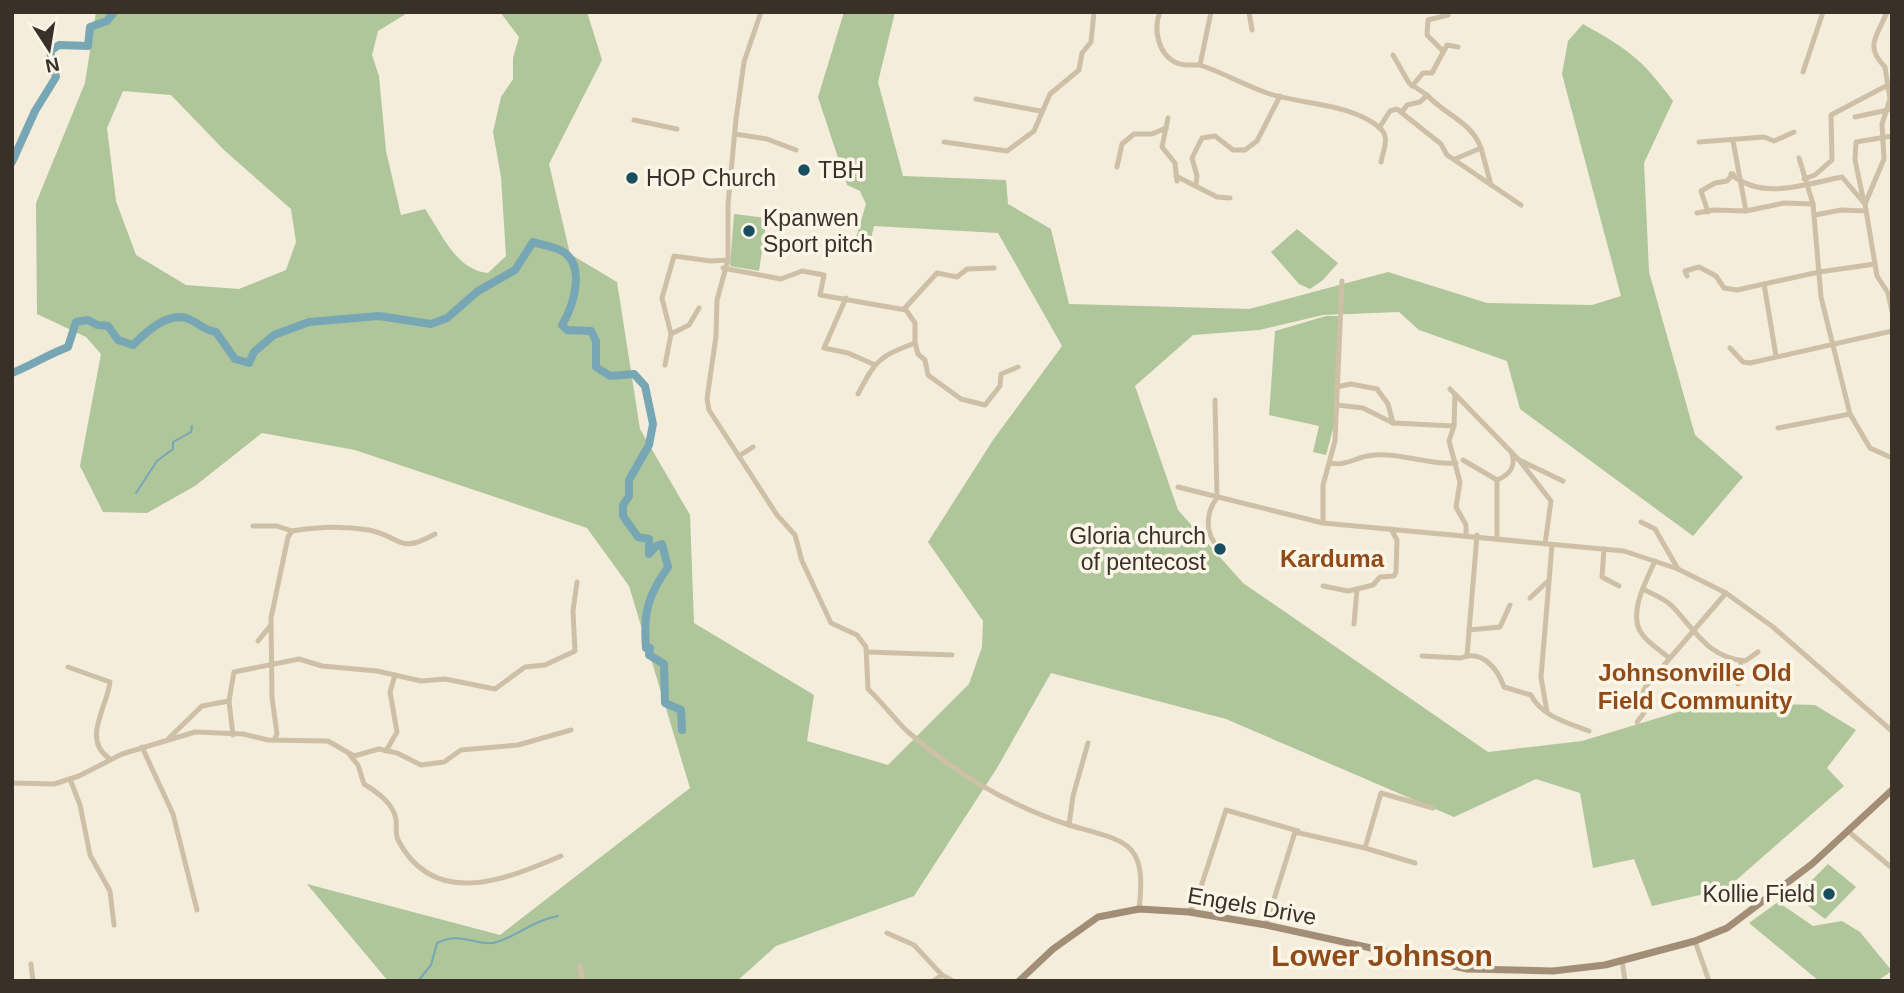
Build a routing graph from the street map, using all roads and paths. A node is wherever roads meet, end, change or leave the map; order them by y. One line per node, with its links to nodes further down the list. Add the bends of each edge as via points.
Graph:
1 (761, 12): 30 (street, via 744,62)
2 (1094, 12): 21 (street, via 1091,42 1082,53 1079,70 1050,94)
3 (1160, 12): 13 (street, via 1158,36 1167,56 1178,64)
4 (1211, 12): 13 (street)
5 (1248, 12): 9 (street)
6 (1446, 12): 11 (street, via 1448,15 1428,20 1426,25 1427,35)
7 (1823, 12): 14 (street)
8 (1887, 12): 16 (street, via 1872,49 1885,67)
9 (1252, 30)
10 (1458, 47): 11 (street, via 1450,45)
11 (1443, 51): 15 (street, via 1432,73 1423,73)
12 (1393, 55): 15 (street)
13 (1200, 65): 18 (street)
14 (1803, 72)
15 (1412, 86): 17 (street)
16 (1886, 86): 20 (street); 44 (street, via 1831,115 1832,160)
17 (1427, 95): 22 (street); 36 (street, via 1462,121)
18 (1280, 96): 27 (street, via 1351,113); 46 (street, via 1257,141 1245,150 1233,150 1215,136 1202,138 1192,158)
19 (976, 99): 21 (street)
20 (1888, 110): 23 (street); 32 (street, via 1882,124)
21 (1040, 111): 34 (street, via 1034,131 1007,151)
22 (1402, 111): 27 (street, via 1390,111); 39 (street)
23 (1854, 117)
24 (1168, 118): 26 (street)
25 (634, 120): 28 (street)
26 (1166, 128): 41 (street, via 1134,134 1122,144); 46 (street, via 1162,146 1175,163 1176,179)
27 (1379, 128): 40 (street, via 1387,143)
28 (677, 129)
29 (1794, 132): 33 (street, via 1774,141 1764,137)
30 (735, 134): 37 (street); 56 (street)
31 (1892, 136): 32 (street)
32 (1883, 140): 51 (street, via 1884,159); 51 (street, via 1856,142 1855,160)
33 (1733, 141): 35 (street); 42 (street)
34 (944, 142)
35 (1699, 142)
36 (1481, 148): 39 (street); 47 (street)
37 (796, 150)
38 (1799, 158): 44 (street)
39 (1455, 159): 47 (street)
40 (1381, 162)
41 (1117, 167)
42 (1739, 172): 43 (street); 45 (street)
43 (1731, 174): 45 (street); 53 (street, via 1727,181 1701,191)
44 (1804, 182): 45 (street, via 1778,190); 49 (street); 51 (street, via 1842,177)
45 (1740, 183): 52 (street)
46 (1196, 185): 48 (street, via 1217,197)
47 (1492, 185): 50 (street)
48 (1230, 198)
49 (1813, 204): 52 (street, via 1784,203); 55 (street)
50 (1521, 205)
51 (1866, 207): 55 (street); 57 (street)
52 (1746, 211): 53 (street)
53 (1708, 212): 54 (street)
54 (1697, 213)
55 (1815, 215): 60 (street)
56 (728, 260): 58 (street); 69 (street, via 674,256 662,298)
57 (1875, 264): 60 (street); 67 (street)
58 (723, 268): 64 (street, via 781,279 802,271 824,275 820,295); 87 (street, via 707,399 709,410)
59 (994, 268): 66 (street, via 967,269 957,277 937,273)
60 (1819, 272): 63 (street); 71 (street)
61 (1686, 276): 63 (street, via 1685,271 1699,267 1716,276 1724,288)
62 (1342, 281): 77 (street)
63 (1764, 284): 73 (street)
64 (846, 298): 66 (street); 74 (street, via 824,348)
65 (699, 309): 69 (street, via 689,325)
66 (904, 309): 70 (street, via 915,323)
67 (1892, 312)
68 (1892, 331): 71 (street)
69 (671, 334): 75 (street)
70 (915, 343): 74 (street); 76 (street, via 928,375 961,399 985,405 1000,386 1001,374)
71 (1834, 344): 73 (street); 81 (street)
72 (1730, 348): 73 (street, via 1743,362)
73 (1776, 356)
74 (873, 364): 78 (street)
75 (665, 365)
76 (1018, 368)
77 (1336, 387): 80 (street); 82 (street, via 1351,384 1377,389 1388,404)
78 (858, 394)
79 (1215, 400): 96 (street)
80 (1337, 405): 82 (street, via 1363,408); 91 (street)
81 (1850, 414): 84 (street); 88 (street, via 1870,448)
82 (1393, 423): 83 (street)
83 (1454, 426): 86 (street, via 1452,392); 92 (street, via 1449,441)
84 (1778, 428)
85 (753, 447): 87 (street)
86 (1512, 454): 90 (street); 93 (street, via 1511,469)
87 (739, 456): 126 (street, via 795,535 831,623 857,635)
88 (1892, 458)
89 (1462, 460): 93 (street)
90 (1519, 460): 94 (street); 107 (street, via 1551,501)
91 (1330, 463): 92 (street, via 1342,465 1368,456); 98 (street)
92 (1455, 463): 103 (street, via 1460,482 1456,507)
93 (1496, 480): 105 (street)
94 (1563, 481)
95 (1178, 487): 96 (street)
96 (1217, 498): 98 (street); 106 (street, via 1208,521)
97 (1641, 522): 111 (street, via 1655,529)
98 (1323, 523): 100 (street)
99 (253, 526): 101 (street)
100 (1391, 529): 103 (street); 116 (street, via 1397,540 1394,576 1380,577 1373,585)
101 (292, 531): 102 (street, via 353,528 374,531 404,545); 121 (street)
102 (435, 534)
103 (1466, 535): 104 (street)
104 (1477, 535): 105 (street); 123 (street)
105 (1497, 537): 107 (street)
106 (1214, 542)
107 (1545, 544): 108 (street)
108 (1552, 545): 109 (street); 112 (street)
109 (1604, 549): 110 (street); 115 (street, via 1601,577)
110 (1655, 561): 111 (street); 117 (street)
111 (1678, 569): 118 (street)
112 (1549, 580): 119 (street); 138 (street, via 1541,677)
113 (577, 582): 135 (street, via 575,651 545,666 525,667 495,689)
114 (1323, 586): 116 (street)
115 (1619, 586)
116 (1357, 589): 122 (street)
117 (1643, 589): 124 (street, via 1670,604); 131 (street, via 1641,634)
118 (1726, 593): 124 (street); 142 (street, via 1773,626)
119 (1530, 598)
120 (1510, 605): 123 (street, via 1500,627)
121 (271, 624): 125 (street); 133 (street)
122 (1354, 624)
123 (1469, 630): 130 (street)
124 (1693, 631): 131 (street); 132 (street, via 1717,654)
125 (258, 641)
126 (868, 652): 128 (street); 155 (street, via 868,689 909,733 994,795)
127 (1758, 652): 132 (street)
128 (952, 654)
129 (1422, 656): 130 (street)
130 (1467, 656): 138 (street, via 1489,661 1504,687 1531,695)
131 (1669, 658): 139 (street, via 1641,696 1644,709)
132 (1741, 661): 136 (street)
133 (273, 666): 135 (street, via 299,659); 137 (street, via 234,672); 145 (street)
134 (68, 667): 150 (street, via 110,682 96,743)
135 (395, 675): 148 (street, via 390,692 397,732)
136 (1738, 684)
137 (229, 701): 143 (street); 144 (street, via 202,706)
138 (1547, 712): 141 (street)
139 (1637, 722)
140 (571, 730): 148 (street, via 518,746 461,750 444,762 421,765)
141 (1589, 731)
142 (1892, 731)
143 (233, 735): 144 (street, via 195,732); 145 (street)
144 (167, 740): 147 (street)
145 (274, 740): 149 (street, via 328,741)
146 (1088, 743): 155 (street)
147 (142, 747): 150 (street); 163 (street, via 173,814)
148 (386, 751): 149 (street, via 354,756)
149 (348, 752): 159 (street, via 364,784 382,796 396,817 397,838 411,860 439,881 480,884)
150 (110, 759): 151 (street)
151 (70, 779): 152 (street, via 32,786); 165 (street, via 90,855 110,891)
152 (12, 783)
153 (1892, 790): 157 (street)
154 (1433, 808): 158 (street, via 1381,793)
155 (1069, 825): 162 (street, via 1115,838 1131,848 1142,870)
156 (1298, 831): 158 (street); 164 (street, via 1226,810); 166 (street)
157 (1849, 832): 161 (street); 168 (street, Engels Drive, via 1752,911 1714,935)
158 (1365, 848): 160 (street)
159 (561, 856)
160 (1415, 863)
161 (1892, 868)
162 (1139, 909): 164 (street, Engels Drive); 177 (street, Engels Drive, via 1098,916 1053,948)
163 (197, 910)
164 (1189, 912): 166 (street, Engels Drive)
165 (114, 925)
166 (1266, 925): 169 (street, Engels Drive, via 1482,970 1584,969)
167 (887, 933): 172 (street, via 915,946)
168 (1695, 941): 169 (street, Engels Drive); 179 (street)
169 (1622, 960): 178 (street)
170 (30, 964): 173 (street)
171 (580, 965): 174 (street)
172 (942, 975): 175 (street); 176 (street)
173 (33, 981)
174 (582, 981)
175 (933, 981)
176 (953, 981)
177 (1019, 981)
178 (1625, 981)
179 (1709, 981)

